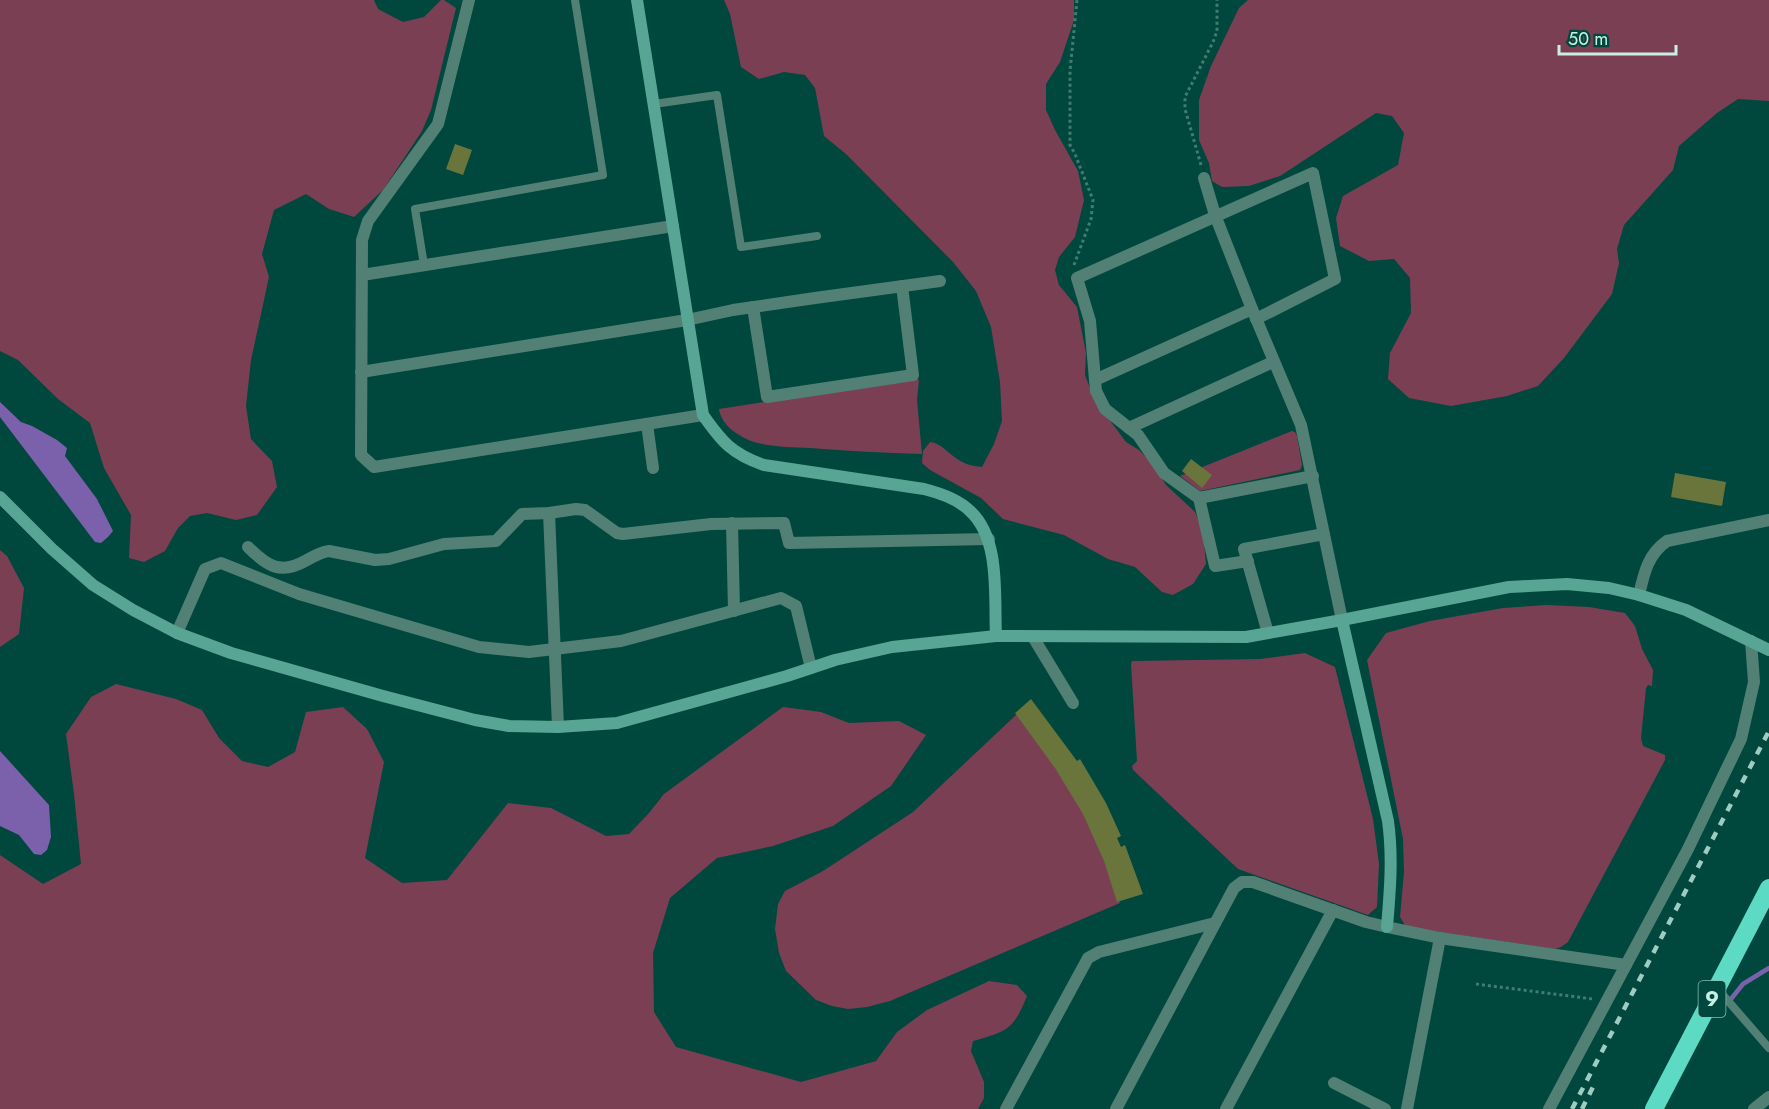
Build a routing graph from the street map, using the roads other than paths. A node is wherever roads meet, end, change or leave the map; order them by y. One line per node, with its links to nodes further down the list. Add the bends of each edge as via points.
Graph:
1 (469, 0): 10 (street, via 438,124 368,221)
2 (575, 0): 9 (lane, via 603,175 415,209)
3 (637, 0): 4 (street)
4 (654, 104): 7 (street); 8 (lane, via 717,94 741,247)
5 (1204, 178): 6 (street)
6 (1215, 215): 14 (street); 14 (street, via 1313,172 1335,279); 18 (street, via 1077,278 1089,321)
7 (674, 226): 9 (street); 15 (street)
8 (817, 236)
9 (424, 265): 10 (street)
10 (362, 275): 17 (street)
11 (940, 281): 12 (street)
12 (902, 286): 13 (street); 13 (street, via 913,375 767,397)
13 (753, 308): 15 (street)
14 (1254, 314): 16 (street); 18 (street)
15 (687, 320): 17 (street); 19 (street)
16 (1273, 362): 21 (street); 23 (street, via 1301,425)
17 (361, 372): 20 (street, via 361,455 374,467)
18 (1095, 380): 21 (street, via 1105,409)
19 (703, 415): 20 (street); 30 (street, via 737,454 764,465 901,484 942,494 970,511)
20 (647, 424): 22 (street)
21 (1129, 428): 25 (street, via 1164,472)
22 (653, 468)
23 (1313, 476): 25 (street); 29 (street)
24 (0, 497): 36 (street, via 93,585)
25 (1199, 498): 32 (street, via 1215,566)
26 (549, 513): 28 (street, via 585,510 623,534); 31 (street, via 522,514 496,541 444,544 389,559 329,551 283,569 262,561); 41 (street)
27 (1769, 520): 33 (street, via 1667,541 1650,557)
28 (732, 523): 30 (street, via 784,523 789,543); 34 (street)
29 (1324, 534): 32 (street, via 1244,549); 35 (street)
30 (989, 540): 38 (street)
31 (248, 547)
32 (1248, 561): 37 (street)
33 (1639, 595): 35 (street, via 1567,584 1509,587); 40 (street, via 1686,610)
34 (734, 610): 41 (street, via 621,641); 43 (street, via 781,598 796,606)
35 (1342, 621): 37 (street); 49 (street, via 1388,822 1392,875)
36 (177, 633): 41 (street, via 205,569 221,563 299,594 479,647 529,652); 45 (street, via 231,653 475,720 510,726)
37 (1268, 633): 39 (street, via 1210,638)
38 (996, 636): 39 (street); 43 (street, via 892,647)
39 (1033, 637): 44 (street)
40 (1751, 641): 42 (street); 51 (street, via 1754,682 1741,739)
41 (555, 649): 45 (street)
42 (1769, 650)
43 (810, 668): 45 (street, via 617,723)
44 (1073, 703)
45 (558, 727)
46 (1769, 888): 52 (highway, 9)
47 (1333, 910): 48 (street, via 1248,881 1234,888); 49 (street); 58 (street)
48 (1215, 923): 56 (street, via 1088,958); 57 (street)
49 (1387, 927): 50 (street)
50 (1440, 938): 51 (street); 60 (street)
51 (1626, 965): 61 (street)
52 (1716, 990): 53 (lane); 62 (highway, 9)
53 (1769, 1048)
54 (1334, 1083): 59 (street)
55 (1769, 1097): 63 (street)
56 (1006, 1109)
57 (1116, 1109)
58 (1226, 1109)
59 (1385, 1109)
60 (1407, 1109)
61 (1549, 1109)
62 (1654, 1109)
63 (1754, 1109)

